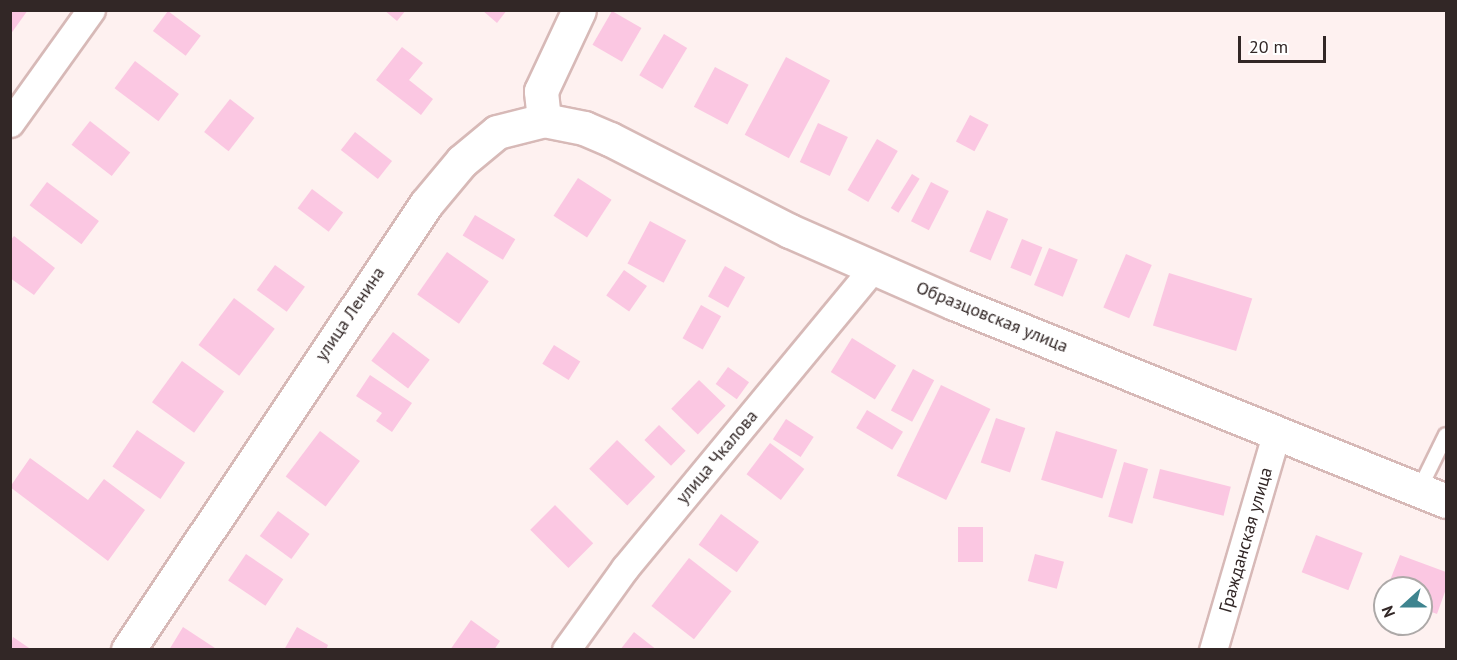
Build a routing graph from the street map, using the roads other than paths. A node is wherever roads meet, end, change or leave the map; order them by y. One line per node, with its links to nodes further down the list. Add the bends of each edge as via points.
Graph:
1 (91, 10): 4 (street)
2 (579, 10): 3 (main road, via 541,91)
3 (544, 120): 5 (main road, Образцовская улица, via 584,128 610,139 790,231); 9 (main road, улица Ленина, via 497,132 462,161 426,204)
4 (10, 123)
5 (873, 268): 6 (main road, Образцовская улица); 10 (street, улица Чкалова, via 625,568)
6 (1277, 431): 8 (main road, Образцовская улица); 11 (street, Гражданская улица)
7 (1446, 435): 8 (lane)
8 (1433, 495)
9 (128, 650)
10 (566, 650)
11 (1213, 650)

